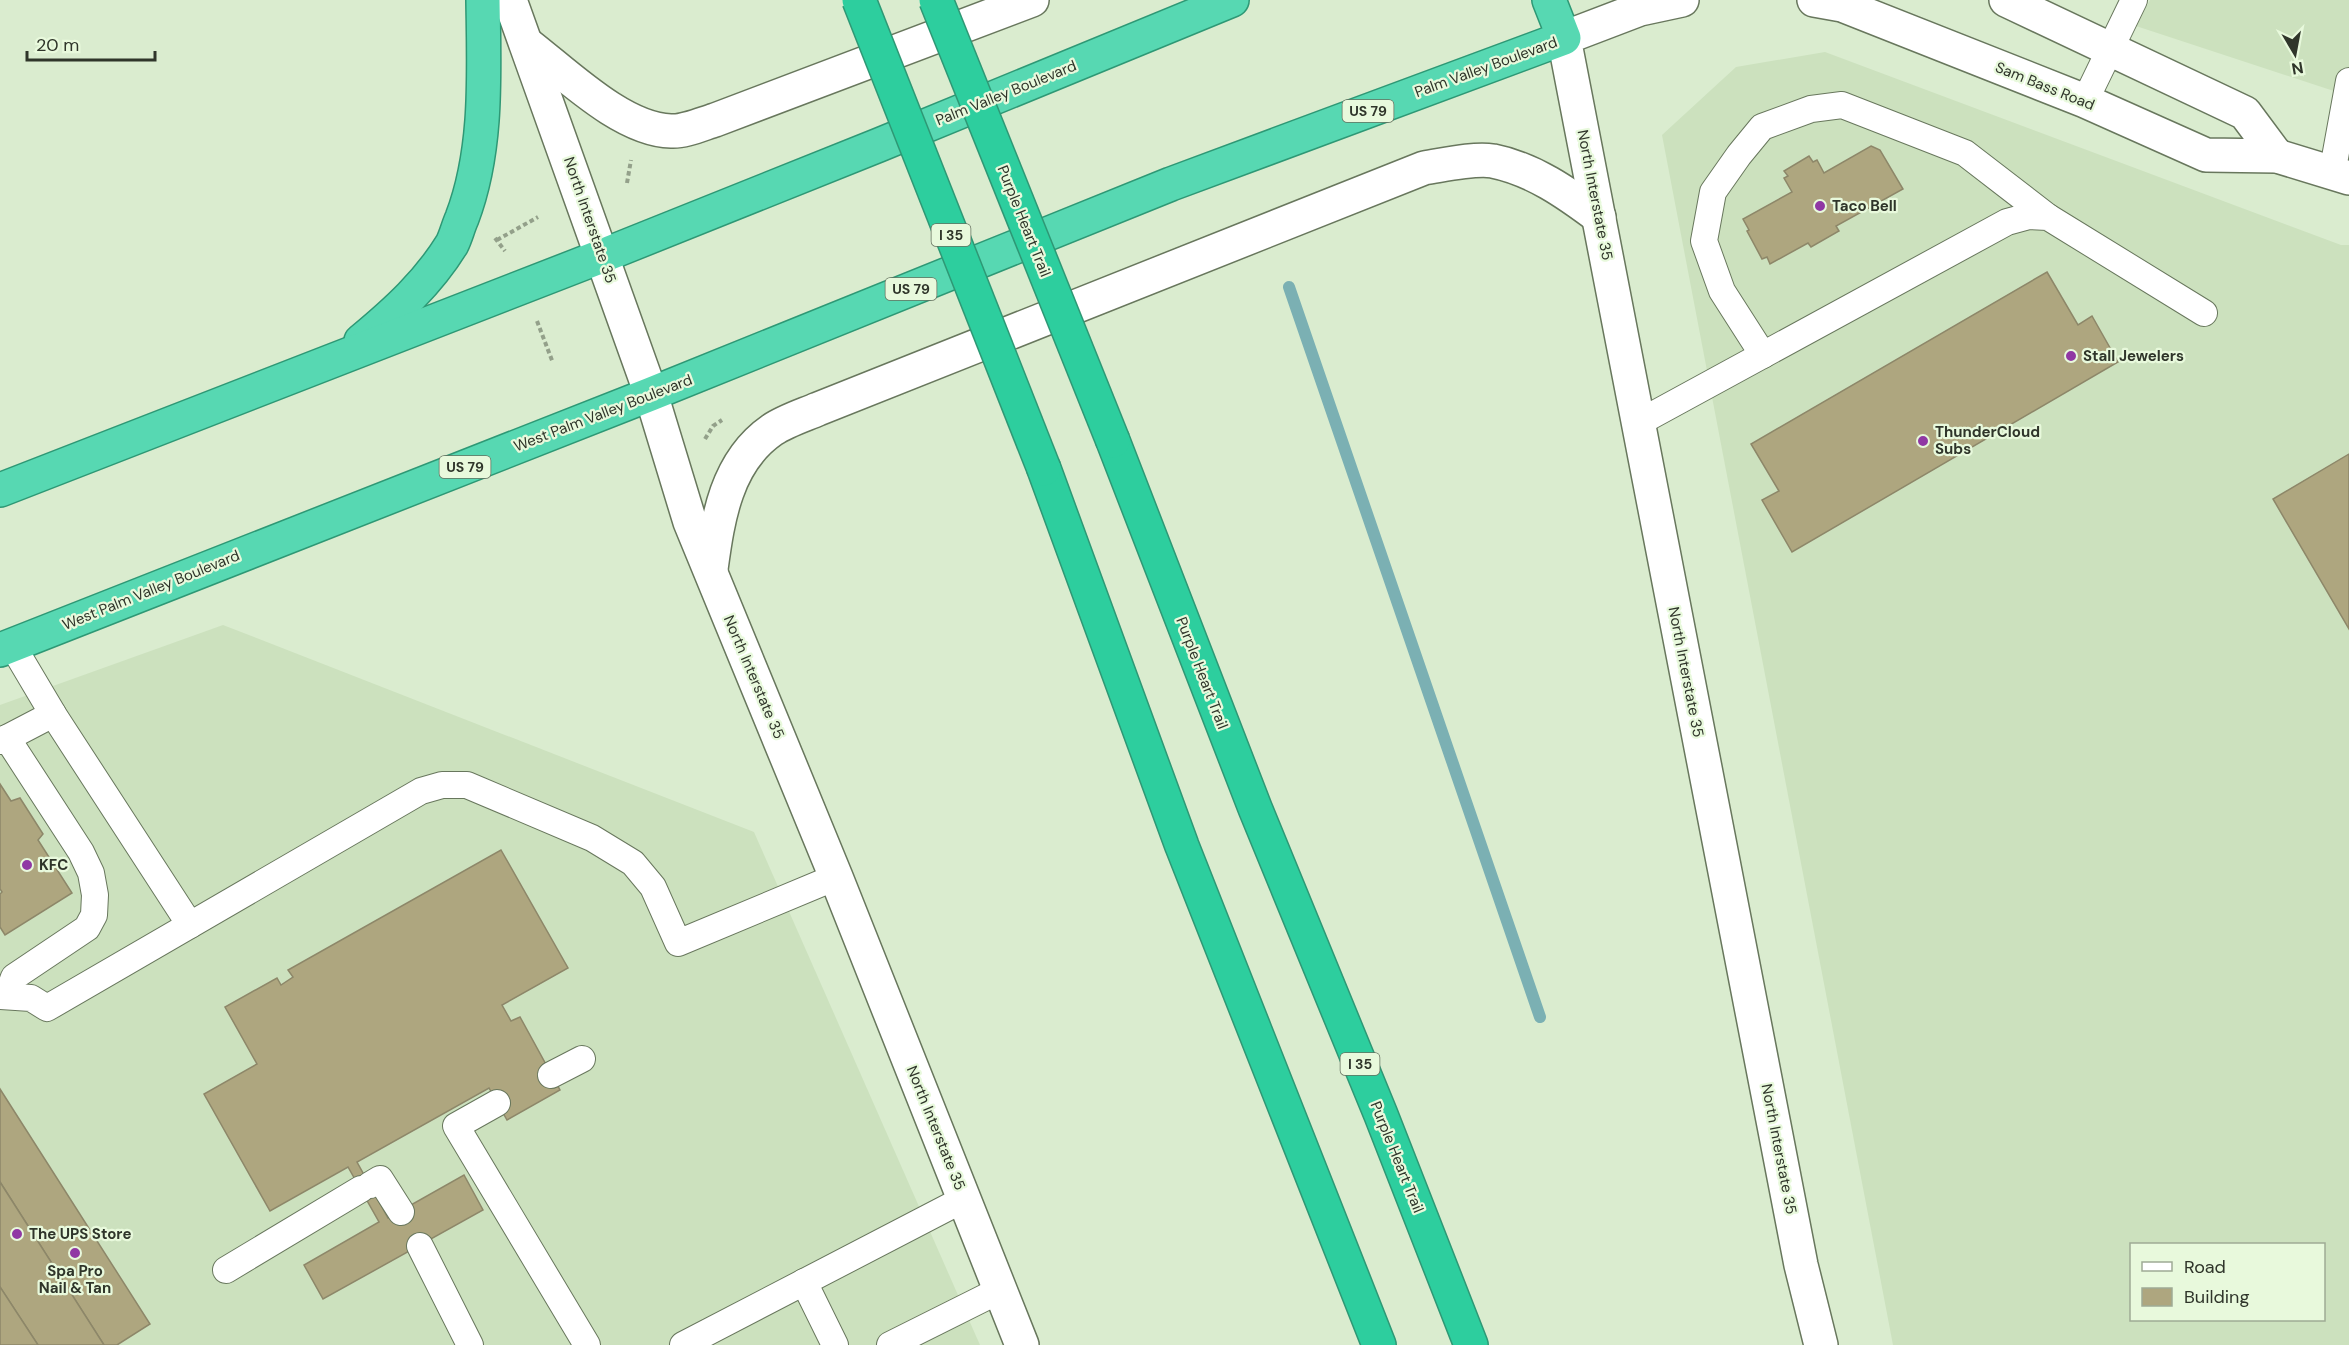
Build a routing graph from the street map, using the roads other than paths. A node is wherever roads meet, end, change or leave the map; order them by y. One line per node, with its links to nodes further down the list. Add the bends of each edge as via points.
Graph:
1 (483, 0): 25 (highway, via 484,93 479,149 471,197 453,242 419,289)
2 (510, 0): 13 (main road, North Interstate 35)
3 (858, 0): 52 (highway, I 35, bridge, via 1044,469 1182,846)
4 (936, 0): 45 (highway, Purple Heart Trail / I 35, bridge)
5 (1032, 0): 13 (main road, via 716,120 672,132 639,125 607,106)
6 (1232, 0): 22 (highway, Palm Valley Boulevard)
7 (1549, 0): 12 (highway, North Interstate 35)
8 (1682, 0): 12 (main road, via 1640,9)
9 (2006, 0): 14 (main road)
10 (2134, 0): 14 (lane)
11 (1828, 3): 16 (main road, Sam Bass Road)
12 (1564, 38): 19 (highway, Palm Valley Boulevard / US 79); 20 (main road, North Interstate 35)
13 (527, 44): 22 (main road, North Interstate 35)
14 (2110, 49): 16 (lane); 17 (main road, via 2245,112)
15 (2349, 81): 18 (lane)
16 (2085, 101): 17 (main road, Sam Bass Road, via 2206,154)
17 (2277, 156): 18 (main road, Sam Bass Road)
18 (2341, 176)
19 (1171, 184): 26 (highway, West Palm Valley Boulevard / US 79)
20 (1599, 217): 27 (main road, North Interstate 35); 29 (main road, via 1563,190 1526,171 1491,161 1424,168 851,395 772,430 746,454 729,483 716,528)
21 (2048, 217): 23 (lane); 24 (lane, via 2029,216 2007,222); 24 (lane, via 1965,153 1842,105 1811,109 1762,127 1713,192 1704,241 1722,291)
22 (602, 256): 25 (highway); 26 (main road, North Interstate 35)
23 (2204, 313)
24 (1763, 355): 27 (lane)
25 (338, 359): 28 (highway)
26 (651, 394): 29 (main road, North Interstate 35, via 690,522); 30 (highway, West Palm Valley Boulevard / US 79)
27 (1638, 423): 53 (main road, North Interstate 35, via 1801,1265)
28 (0, 490)
29 (710, 573): 33 (main road, North Interstate 35)
30 (6, 648): 31 (lane)
31 (53, 714): 32 (lane); 34 (lane)
32 (3, 740): 35 (lane, via 81,852 91,873 95,895 94,915 87,928 14,977)
33 (836, 878): 34 (lane, via 678,943 653,887 633,863 592,838 467,785 442,785 421,791); 39 (main road, North Interstate 35)
34 (190, 925): 35 (lane, via 47,1008 31,999)
35 (3, 996)
36 (582, 1059): 37 (lane)
37 (551, 1075)
38 (497, 1103): 47 (lane, via 456,1126)
39 (964, 1199): 43 (lane); 44 (main road, North Interstate 35)
40 (401, 1212): 42 (lane, via 380,1179)
41 (420, 1246): 46 (lane)
42 (226, 1270)
43 (804, 1282): 48 (lane); 49 (lane)
44 (1000, 1290): 50 (lane); 51 (main road, North Interstate 35)
45 (1469, 1337)
46 (470, 1345)
47 (587, 1345)
48 (683, 1345)
49 (835, 1345)
50 (890, 1345)
51 (1022, 1345)
52 (1379, 1345)
53 (1821, 1345)

